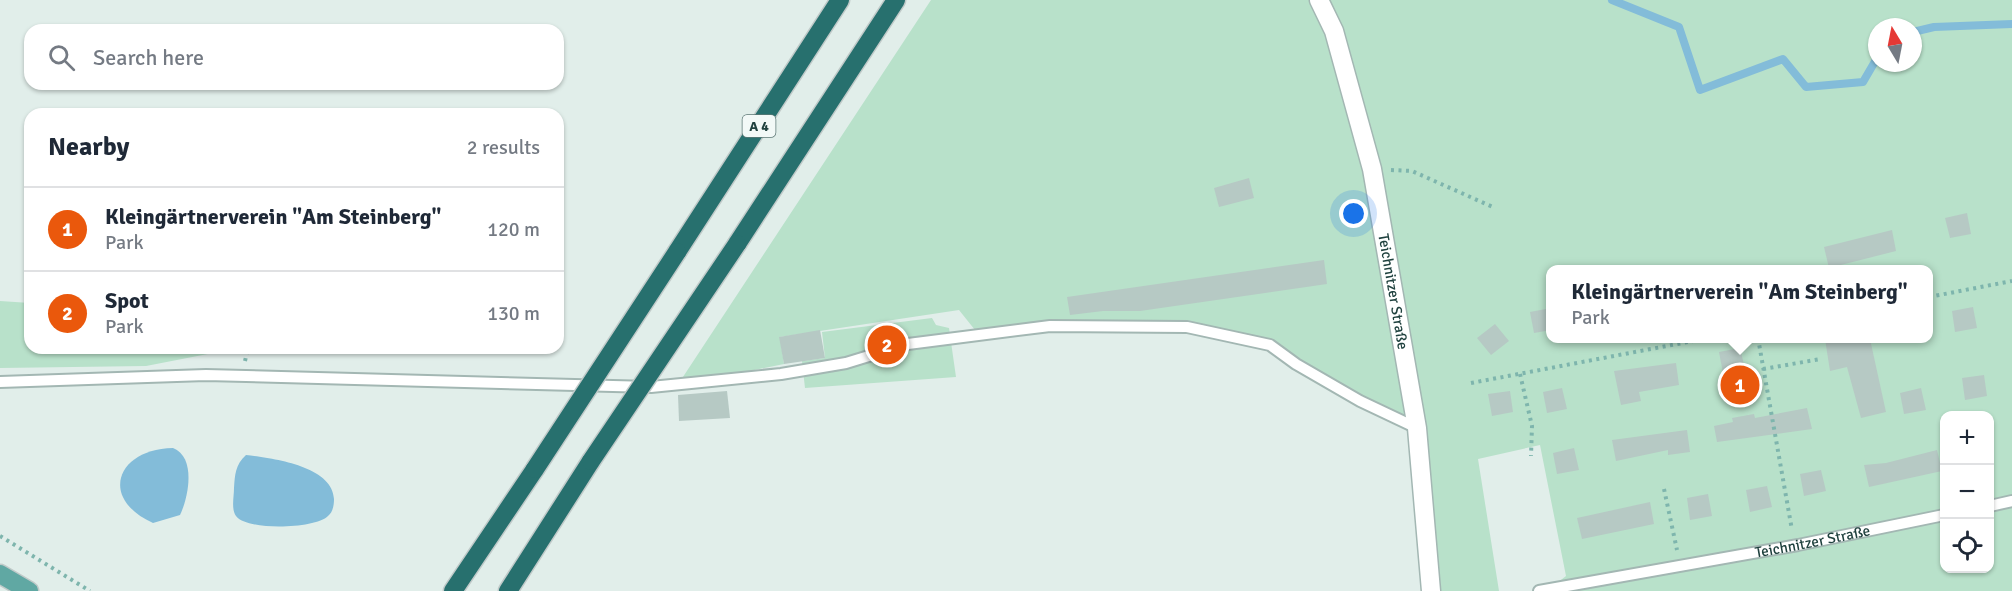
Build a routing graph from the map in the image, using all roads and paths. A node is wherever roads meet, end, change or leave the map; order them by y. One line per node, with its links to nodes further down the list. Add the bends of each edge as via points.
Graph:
1 (840, 0): 27 (highway, A 4, bridge)
2 (896, 0): 28 (highway, bridge)
3 (1319, 0): 4 (street, Teichnitzer Straße, via 1334,31)
4 (1372, 170): 5 (path, via 1412,171); 15 (street, Teichnitzer Straße)
5 (1495, 208)
6 (2012, 281): 7 (path)
7 (1933, 296)
8 (1687, 343): 12 (path)
9 (1759, 343): 11 (path)
10 (1821, 359): 11 (path)
11 (1763, 369): 22 (path)
12 (1520, 374): 14 (path); 16 (path, via 1532,426)
13 (0, 382): 15 (lane, via 206,375 651,387 781,374 846,363 908,344 1050,327 1187,327 1270,345 1296,364)
14 (1471, 383)
15 (1417, 428): 29 (street, Teichnitzer Straße)
16 (1531, 456)
17 (1664, 489): 23 (path)
18 (2012, 501): 19 (lane)
19 (1994, 505)
20 (1940, 516): 22 (lane, Teichnitzer Straße)
21 (0, 536): 26 (path)
22 (1794, 546): 23 (lane, Teichnitzer Straße)
23 (1680, 566): 30 (lane, Teichnitzer Straße)
24 (0, 574): 25 (main road)
25 (28, 591)
26 (90, 591)
27 (453, 591)
28 (508, 591)
29 (1431, 591)
30 (1539, 591)

